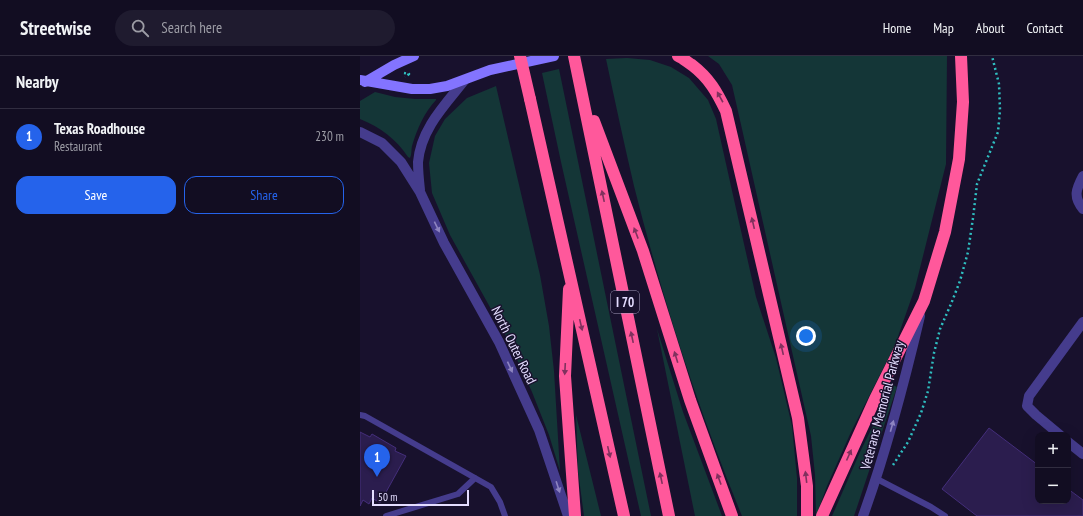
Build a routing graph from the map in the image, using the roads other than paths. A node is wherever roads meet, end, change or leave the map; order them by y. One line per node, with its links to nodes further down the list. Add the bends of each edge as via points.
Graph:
1 (414, 56): 8 (main road)
2 (520, 56): 14 (highway, bridge)
3 (554, 56): 7 (main road, via 490,70)
4 (574, 56): 9 (highway, I 70)
5 (678, 56): 30 (highway, one-way to 5, via 807,486 798,418 726,111 710,81)
6 (961, 56): 15 (highway, via 963,102 959,159 945,232)
7 (464, 80): 8 (main road, via 430,89); 12 (street, via 431,122 421,145 418,163)
8 (362, 82)
9 (581, 89): 28 (highway, I 70, one-way to 9); 29 (highway, one-way to 9, via 690,400 643,251)
10 (360, 132): 12 (street, via 382,143 401,162)
11 (1083, 176): 13 (street, via 1077,188 1077,200)
12 (420, 192): 25 (street, North Outer Road, one-way to 25, via 444,243 499,342 539,430)
13 (1083, 209)
14 (570, 274): 26 (highway, one-way to 26, via 564,376); 27 (highway, one-way to 27)
15 (924, 301): 22 (street, Veterans Memorial Parkway, one-way to 15, via 900,398); 31 (highway, one-way to 15, via 875,399)
16 (1083, 322): 18 (street, via 1029,396 1027,406)
17 (360, 415): 21 (lane)
18 (1056, 432)
19 (1071, 444): 20 (street)
20 (1083, 454)
21 (475, 478): 23 (lane, via 458,494); 24 (lane, via 491,487)
22 (876, 479): 32 (street, Veterans Memorial Parkway); 33 (lane)
23 (386, 516)
24 (505, 516)
25 (568, 516)
26 (575, 516)
27 (624, 516)
28 (669, 516)
29 (732, 516)
30 (807, 516)
31 (822, 516)
32 (863, 516)
33 (945, 516)

